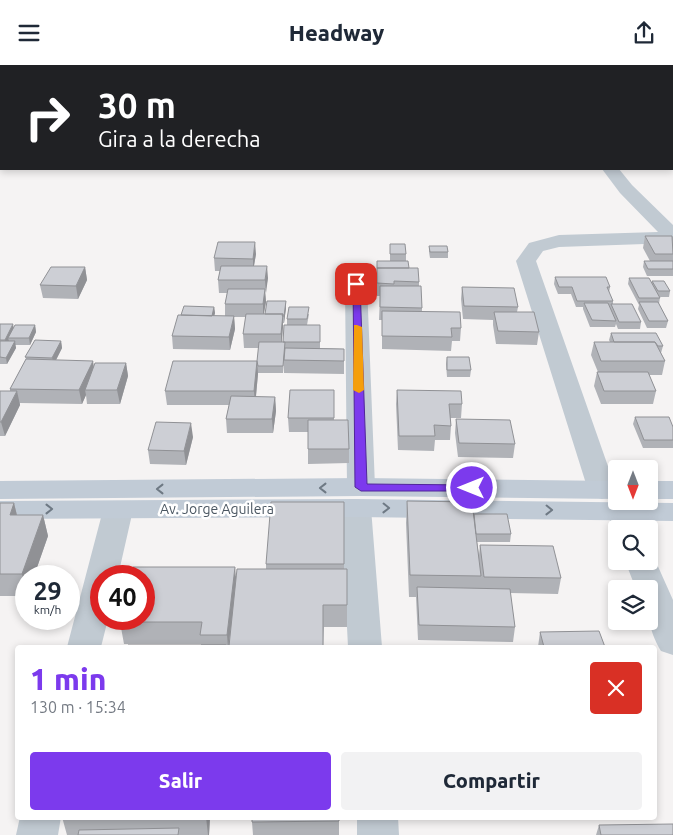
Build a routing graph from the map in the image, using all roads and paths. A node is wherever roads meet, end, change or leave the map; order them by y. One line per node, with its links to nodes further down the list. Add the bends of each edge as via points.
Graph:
1 (611, 170): 2 (street)
2 (673, 236): 4 (street, via 559,241 536,247 526,261)
3 (356, 284): 8 (street)
4 (608, 481)
5 (0, 490): 8 (street, Av. Jorge Aguilera, one-way to 5)
6 (658, 490): 7 (street)
7 (673, 490)
8 (358, 498): 9 (street, Av. Jorge Aguilera); 11 (street, Av. Jorge Aguilera); 17 (street)
9 (608, 505)
10 (0, 510): 11 (street, Av. Jorge Aguilera, one-way to 11)
11 (118, 510): 16 (street)
12 (657, 510): 13 (street, Av. Jorge Aguilera)
13 (673, 512)
14 (645, 570): 15 (street)
15 (673, 643)
16 (84, 645)
17 (365, 645)
18 (40, 820): 20 (street)
19 (377, 820): 21 (street)
20 (37, 835)
21 (378, 835)

